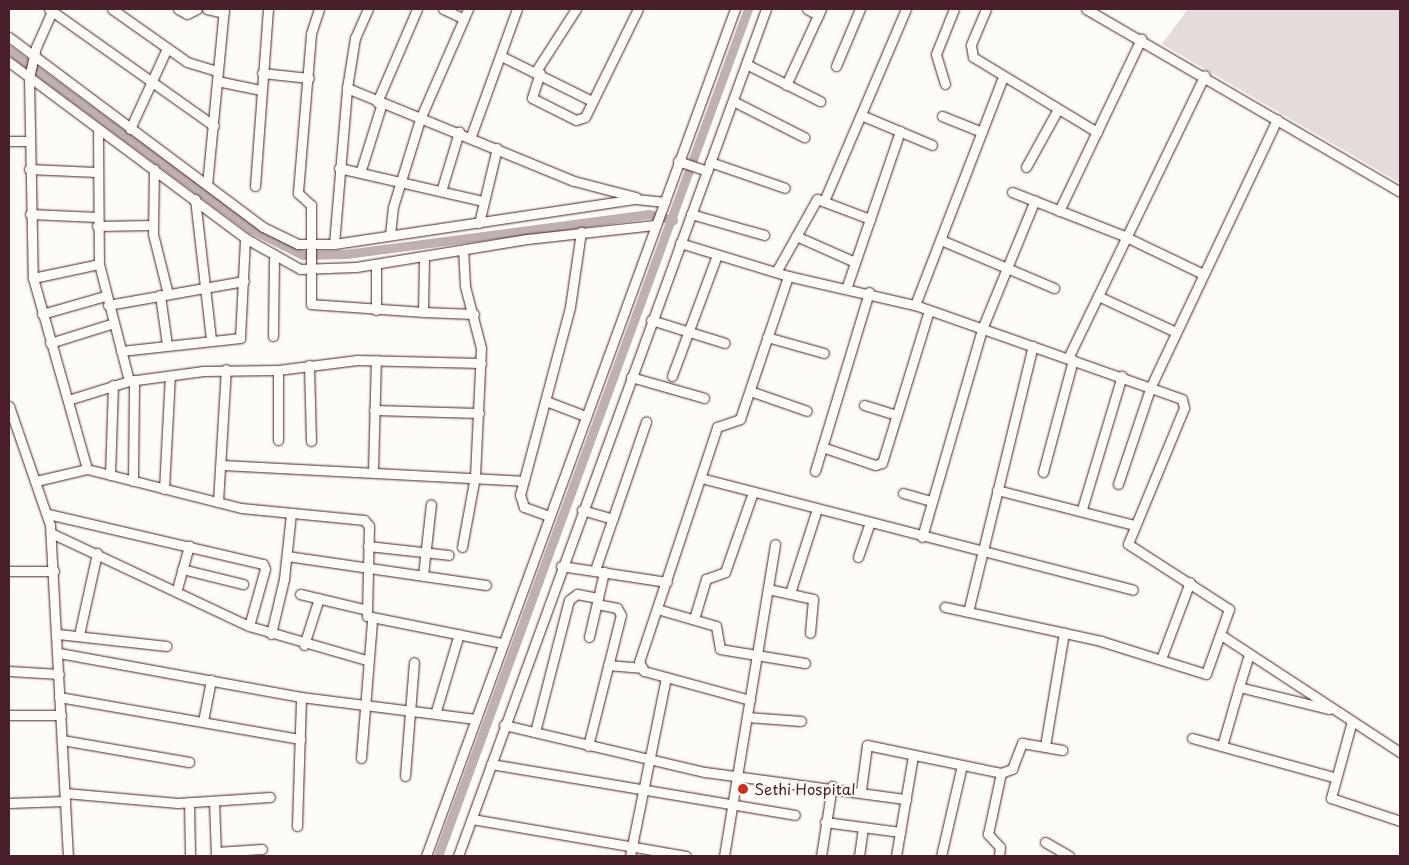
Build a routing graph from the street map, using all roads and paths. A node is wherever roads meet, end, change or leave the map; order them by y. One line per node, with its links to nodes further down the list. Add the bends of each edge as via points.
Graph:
1 (51, 9): 33 (street); 41 (street)
2 (112, 9): 28 (street)
3 (178, 9): 4 (street, via 187,14)
4 (197, 9)
5 (207, 9): 23 (street)
6 (268, 9): 35 (street)
7 (319, 9): 39 (street, via 312,26)
8 (368, 9): 44 (street, via 355,38)
9 (417, 9): 49 (street)
10 (443, 9): 25 (street)
11 (468, 9): 25 (street)
12 (517, 9): 29 (street)
13 (576, 9): 36 (street)
14 (637, 9): 46 (street)
15 (735, 9): 68 (street)
16 (766, 9): 31 (street)
17 (807, 9): 24 (street)
18 (860, 9): 32 (street)
19 (906, 9): 51 (street)
20 (954, 9): 42 (street, via 936,54)
21 (986, 9): 38 (street, via 970,52)
22 (1086, 9): 27 (street)
23 (224, 11): 34 (street)
24 (820, 12): 43 (street)
25 (464, 19): 53 (street)
26 (9, 38): 33 (street)
27 (1142, 40): 37 (street); 61 (street)
28 (167, 48): 34 (street, via 192,64); 41 (street)
29 (501, 56): 36 (street); 62 (street)
30 (9, 62): 33 (street)
31 (746, 64): 43 (street); 47 (street)
32 (836, 66)
33 (32, 68): 56 (street); 57 (street); 65 (street)
34 (217, 71): 40 (street)
35 (262, 72): 39 (street); 45 (street)
36 (538, 72): 46 (street); 46 (street, via 532,98 576,120 585,117)
37 (1205, 75): 54 (street); 100 (street)
38 (1003, 77): 50 (street); 60 (street)
39 (309, 78): 105 (street, via 298,193 311,202)
40 (217, 81): 45 (street); 55 (street)
41 (153, 84): 55 (street); 57 (street)
42 (945, 84)
43 (786, 85): 48 (street)
44 (347, 88): 49 (street); 71 (street)
45 (261, 90): 78 (street)
46 (592, 101)
47 (732, 101): 63 (street); 69 (street)
48 (820, 101)
49 (379, 103): 53 (street); 74 (street)
50 (1058, 109): 61 (street); 70 (street)
51 (861, 115): 58 (street); 86 (street)
52 (942, 116): 60 (street)
53 (420, 119): 59 (street); 76 (street)
54 (1277, 119): 82 (street); 116 (street)
55 (214, 126): 77 (street)
56 (98, 129): 73 (street); 75 (street)
57 (130, 129): 77 (street)
58 (900, 131): 66 (street); 92 (street)
59 (459, 132): 62 (street); 79 (street)
60 (982, 132): 102 (street)
61 (1097, 132): 88 (street)
62 (471, 136): 67 (street)
63 (804, 137)
64 (9, 141): 65 (street)
65 (28, 141): 72 (street)
66 (932, 145)
67 (497, 148): 84 (street, via 574,181); 87 (street)
68 (682, 162): 69 (street, via 696,167); 89 (street)
69 (709, 166): 80 (street); 91 (street)
70 (1026, 166)
71 (339, 168): 74 (street); 104 (street)
72 (29, 169): 75 (street); 90 (street)
73 (154, 169): 83 (street); 95 (street)
74 (361, 170): 76 (street)
75 (96, 172): 93 (street)
76 (401, 179): 79 (street); 97 (street)
77 (207, 185): 105 (street, via 263,227)
78 (255, 186)
79 (442, 188): 87 (street)
80 (785, 188)
81 (1012, 192): 85 (street)
82 (1400, 192)
83 (195, 199): 101 (street); 120 (street)
84 (645, 199): 89 (street); 94 (street)
85 (1036, 200): 88 (street); 114 (street)
86 (824, 201): 92 (street); 99 (street, via 816,200)
87 (483, 202): 94 (street)
88 (1059, 211): 100 (street)
89 (660, 213): 96 (street); 171 (street)
90 (30, 214): 93 (street); 118 (street)
91 (691, 214): 98 (street); 103 (street)
92 (870, 219): 110 (street)
93 (97, 222): 95 (street); 111 (street)
94 (478, 223): 97 (street)
95 (153, 225): 124 (street)
96 (581, 232): 106 (street); 164 (street, via 570,307)
97 (390, 235): 104 (street)
98 (764, 235)
99 (796, 236): 110 (street); 115 (street)
100 (1124, 236): 116 (street); 126 (street)
101 (245, 238): 109 (street); 119 (street)
102 (941, 240): 114 (street); 128 (street)
103 (680, 243): 107 (street); 134 (street)
104 (334, 244): 105 (street)
105 (310, 250): 113 (street)
106 (463, 250): 108 (street); 133 (street, via 465,286)
107 (717, 255): 115 (street); 137 (street)
108 (424, 257): 112 (street); 131 (street)
109 (274, 259): 113 (street); 139 (street)
110 (855, 262): 121 (street)
111 (99, 264): 118 (street); 125 (street)
112 (376, 265): 113 (street); 129 (street)
113 (311, 267): 129 (street, via 313,307)
114 (1007, 268): 122 (street); 136 (street)
115 (776, 272): 117 (street)
116 (1203, 274): 138 (street)
117 (788, 276): 121 (street); 140 (street)
118 (33, 278): 132 (street)
119 (244, 281): 120 (street); 141 (street, via 243,335)
120 (205, 285): 124 (street); 141 (street)
121 (846, 288): 123 (street)
122 (1054, 288)
123 (870, 292): 128 (street); 175 (street)
124 (164, 294): 127 (street); 144 (street)
125 (105, 296): 127 (street); 132 (street)
126 (1098, 296): 138 (street); 148 (street)
127 (108, 305): 135 (street)
128 (916, 305): 130 (street)
129 (376, 310): 131 (street)
130 (929, 310): 136 (street); 170 (street)
131 (423, 312): 133 (street)
132 (42, 314): 142 (street)
133 (474, 314): 150 (street, via 480,331)
134 (651, 320): 137 (street); 157 (street)
135 (114, 323): 142 (street); 146 (street)
136 (982, 329): 145 (street); 192 (street)
137 (689, 330): 143 (street); 155 (street)
138 (1176, 332): 160 (street)
139 (273, 336)
140 (767, 337): 147 (street); 161 (street)
141 (211, 340): 144 (street)
142 (50, 343): 163 (street)
143 (725, 343)
144 (167, 345): 146 (street)
145 (1033, 346): 148 (street); 189 (street)
146 (121, 351): 158 (street)
147 (824, 353)
148 (1071, 359): 156 (street); 180 (street)
149 (376, 360): 150 (street); 151 (street); 167 (street)
150 (481, 363): 169 (street)
151 (309, 365): 153 (street); 174 (street)
152 (226, 369): 153 (street); 154 (street); 176 (street)
153 (278, 370): 173 (street)
154 (170, 376): 158 (street); 188 (street)
155 (672, 376)
156 (1122, 376): 160 (street); 196 (street)
157 (631, 377): 162 (street); 197 (street)
158 (132, 381): 159 (street); 185 (street)
159 (113, 385): 163 (street); 181 (street)
160 (1151, 386): 187 (street); 203 (street, via 1182,399 1184,408)
161 (750, 391): 168 (street); 183 (street, via 738,422 717,427)
162 (704, 398)
163 (68, 400): 177 (street)
164 (546, 401): 171 (street); 186 (street)
165 (864, 405): 170 (street)
166 (9, 408): 184 (street)
167 (374, 410): 169 (street); 178 (street)
168 (807, 412)
169 (479, 413): 182 (street)
170 (896, 415): 175 (street, via 879,465)
171 (585, 416): 200 (street)
172 (646, 422): 201 (street)
173 (278, 440)
174 (311, 441)
175 (822, 447): 179 (street)
176 (222, 465): 178 (street); 193 (street)
177 (87, 469): 181 (street); 184 (street)
178 (372, 471): 182 (street)
179 (815, 471)
180 (1043, 472)
181 (110, 475): 185 (street)
182 (475, 476): 186 (street); 209 (street)
183 (701, 478): 190 (street); 223 (street)
184 (36, 480): 198 (street)
185 (133, 481): 188 (street)
186 (523, 481): 200 (street, via 521,504)
187 (1118, 484)
188 (164, 489): 193 (street)
189 (997, 490): 196 (street); 212 (street)
190 (753, 492): 195 (street); 238 (street, via 723,575 706,579)
191 (903, 493): 192 (street)
192 (931, 501): 205 (street)
193 (218, 502): 199 (street)
194 (431, 504): 211 (street)
195 (817, 509): 202 (street); 230 (street)
196 (1082, 509): 203 (street)
197 (582, 510): 201 (street); 217 (street)
198 (48, 514): 204 (street); 207 (street)
199 (291, 514): 208 (street, via 364,520 369,526); 214 (street)
200 (549, 516): 249 (street)
201 (613, 520): 220 (street)
202 (870, 523): 205 (street); 215 (street)
203 (1134, 525): 224 (street, via 1128,539 1131,548)
204 (51, 533): 210 (street); 219 (street)
205 (922, 536): 212 (street)
206 (775, 544): 227 (street)
207 (189, 546): 218 (street); 240 (street, via 265,566)
208 (368, 546): 211 (street); 216 (street)
209 (462, 547)
210 (96, 552): 228 (street); 246 (street)
211 (425, 552): 213 (street); 222 (street)
212 (981, 552): 229 (street); 237 (street)
213 (449, 555)
214 (287, 556): 216 (street); 244 (street)
215 (858, 557)
216 (368, 566): 222 (street); 236 (street)
217 (561, 566): 220 (street); 280 (street)
218 (182, 569): 225 (street); 228 (street)
219 (54, 571): 221 (street); 243 (street)
220 (600, 571): 223 (street); 233 (street)
221 (9, 572)
222 (423, 575): 226 (street)
223 (667, 582): 235 (street)
224 (1190, 582): 247 (street, via 1229,609); 255 (street)
225 (243, 584)
226 (486, 585)
227 (768, 588): 230 (street); 254 (street)
228 (177, 589): 240 (street)
229 (1133, 590)
230 (790, 593): 241 (street, via 813,599)
231 (300, 594): 232 (street)
232 (319, 598): 236 (street); 250 (street)
233 (598, 601): 248 (street); 259 (street, via 621,612); 281 (street, via 578,594 570,600)
234 (945, 607): 237 (street)
235 (657, 609): 238 (street); 260 (street)
236 (366, 610): 239 (street)
237 (968, 612): 242 (street)
238 (694, 619): 254 (street, via 718,628 717,647)
239 (372, 620): 245 (street); 256 (street)
240 (249, 626): 244 (street)
241 (810, 633)
242 (1064, 633): 255 (street); 286 (street)
243 (58, 634): 246 (street); 252 (street)
244 (271, 634): 250 (street)
245 (459, 634): 249 (street); 271 (street)
246 (79, 635): 251 (street)
247 (1221, 635): 253 (street); 255 (street, via 1206,674)
248 (589, 636)
249 (502, 643): 276 (street)
250 (304, 645): 256 (street)
251 (166, 646)
252 (59, 653): 262 (street); 264 (street)
253 (1248, 654): 265 (street); 272 (street)
254 (757, 657): 258 (street); 268 (street)
255 (1161, 659)
256 (366, 660): 269 (street)
257 (414, 662): 270 (street)
258 (805, 663)
259 (608, 665): 260 (street); 285 (street)
260 (640, 668): 263 (street)
261 (9, 671): 262 (street)
262 (59, 674): 266 (street)
263 (666, 678): 268 (street); 292 (street)
264 (211, 680): 267 (street); 277 (street)
265 (1239, 687): 272 (street); 287 (street)
266 (59, 697): 274 (street); 277 (street)
267 (301, 697): 269 (street); 283 (street)
268 (750, 700): 275 (street)
269 (364, 703): 270 (street); 291 (street)
270 (413, 709): 271 (street); 298 (street)
271 (436, 711): 276 (street)
272 (1338, 711): 279 (street)
273 (9, 715): 274 (street)
274 (61, 715): 284 (street)
275 (746, 717): 278 (street); 297 (street)
276 (474, 719): 324 (street)
277 (203, 721): 283 (street)
278 (801, 721)
279 (1352, 721): 289 (street); 299 (street)
280 (504, 725): 281 (street); 294 (street)
281 (535, 732): 285 (street)
282 (1192, 738): 287 (street)
283 (300, 739): 314 (street)
284 (62, 740): 293 (street); 303 (street)
285 (588, 746): 292 (street)
286 (1045, 746): 288 (street); 296 (street, via 1022,743 1012,769)
287 (1222, 746): 299 (street)
288 (1062, 750)
289 (1400, 752)
290 (913, 755): 295 (street); 302 (street, via 866,745); 305 (street)
291 (362, 758)
292 (648, 760): 297 (street); 301 (street)
293 (189, 762)
294 (491, 764): 301 (street); 311 (street)
295 (962, 765): 296 (street); 331 (street)
296 (1001, 773): 332 (street, via 988,834 1000,847)
297 (736, 775): 300 (street); 309 (street)
298 (405, 776)
299 (1334, 777): 312 (street, via 1331,798 1336,802)
300 (832, 786): 302 (street); 313 (street)
301 (642, 789): 309 (street); 319 (street)
302 (861, 790): 305 (street)
303 (65, 797): 307 (street); 308 (street); 322 (street)
304 (270, 797): 306 (street)
305 (906, 799): 316 (street)
306 (214, 801): 307 (street); 320 (street)
307 (189, 802): 323 (street)
308 (9, 803)
309 (732, 806): 310 (street); 327 (street)
310 (795, 815)
311 (472, 819): 319 (street); 325 (street)
312 (1400, 821)
313 (826, 822): 315 (street); 328 (street)
314 (297, 826)
315 (863, 827): 316 (street); 329 (street)
316 (900, 832): 330 (street)
317 (1045, 842): 321 (street)
318 (262, 849): 320 (street)
319 (630, 852): 326 (street)
320 (216, 854)
321 (1064, 855)
322 (68, 856)
323 (190, 856)
324 (426, 856)
325 (458, 856)
326 (686, 856)
327 (724, 856)
328 (821, 856)
329 (859, 856)
330 (896, 856)
331 (940, 856)
332 (999, 856)

